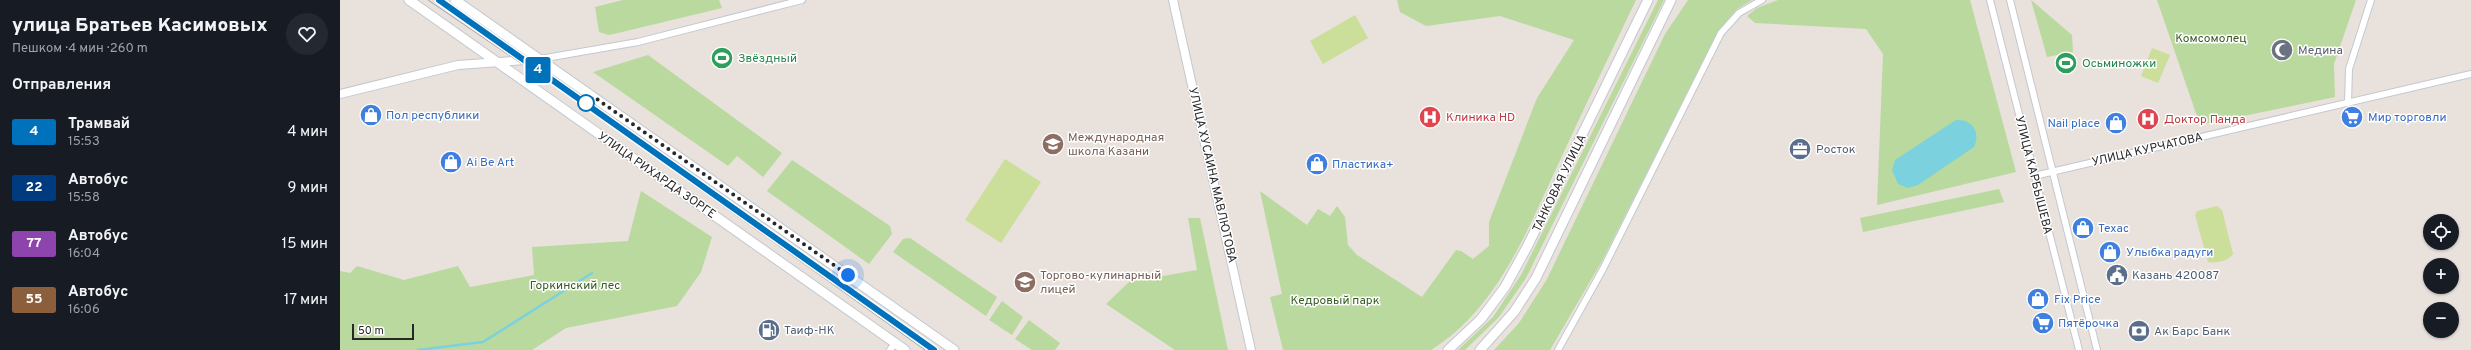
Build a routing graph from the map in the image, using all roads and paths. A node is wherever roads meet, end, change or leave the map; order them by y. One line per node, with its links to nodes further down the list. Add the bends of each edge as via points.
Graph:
1 (409, 0): 12 (main road, УЛИЦА РИХАРДА ЗОРГЕ)
2 (456, 0): 11 (main road)
3 (802, 0): 11 (street, via 638,42)
4 (1174, 0): 21 (street, УЛИЦА ХУСАИНА МАВЛЮТОВА)
5 (1648, 0): 22 (main road, ТАНКОВАЯ УЛИЦА, via 1528,247 1505,287 1481,319)
6 (1671, 0): 23 (main road, ТАНКОВАЯ УЛИЦА, via 1536,278 1514,312)
7 (1762, 0): 24 (street, via 1739,13 1721,33 1603,269)
8 (1990, 0): 17 (street, УЛИЦА КАРБЫШЕВА)
9 (2010, 0): 16 (street, УЛИЦА КАРБЫШЕВА)
10 (2371, 0): 15 (street, via 2349,69)
11 (540, 59): 12 (street); 19 (main road)
12 (497, 63): 14 (street, via 458,65); 18 (main road, УЛИЦА РИХАРДА ЗОРГЕ)
13 (2471, 74): 15 (street, УЛИЦА КУРЧАТОВА)
14 (340, 94)
15 (2348, 104): 16 (street, УЛИЦА КУРЧАТОВА)
16 (2052, 171): 17 (street, УЛИЦА КУРЧАТОВА); 26 (street, УЛИЦА КАРБЫШЕВА)
17 (2034, 176): 25 (street, УЛИЦА КАРБЫШЕВА)
18 (893, 346): 20 (main road, УЛИЦА РИХАРДА ЗОРГЕ)
19 (950, 349)
20 (905, 350)
21 (1251, 350)
22 (1448, 350)
23 (1480, 350)
24 (1558, 350)
25 (2079, 350)
26 (2097, 350)

